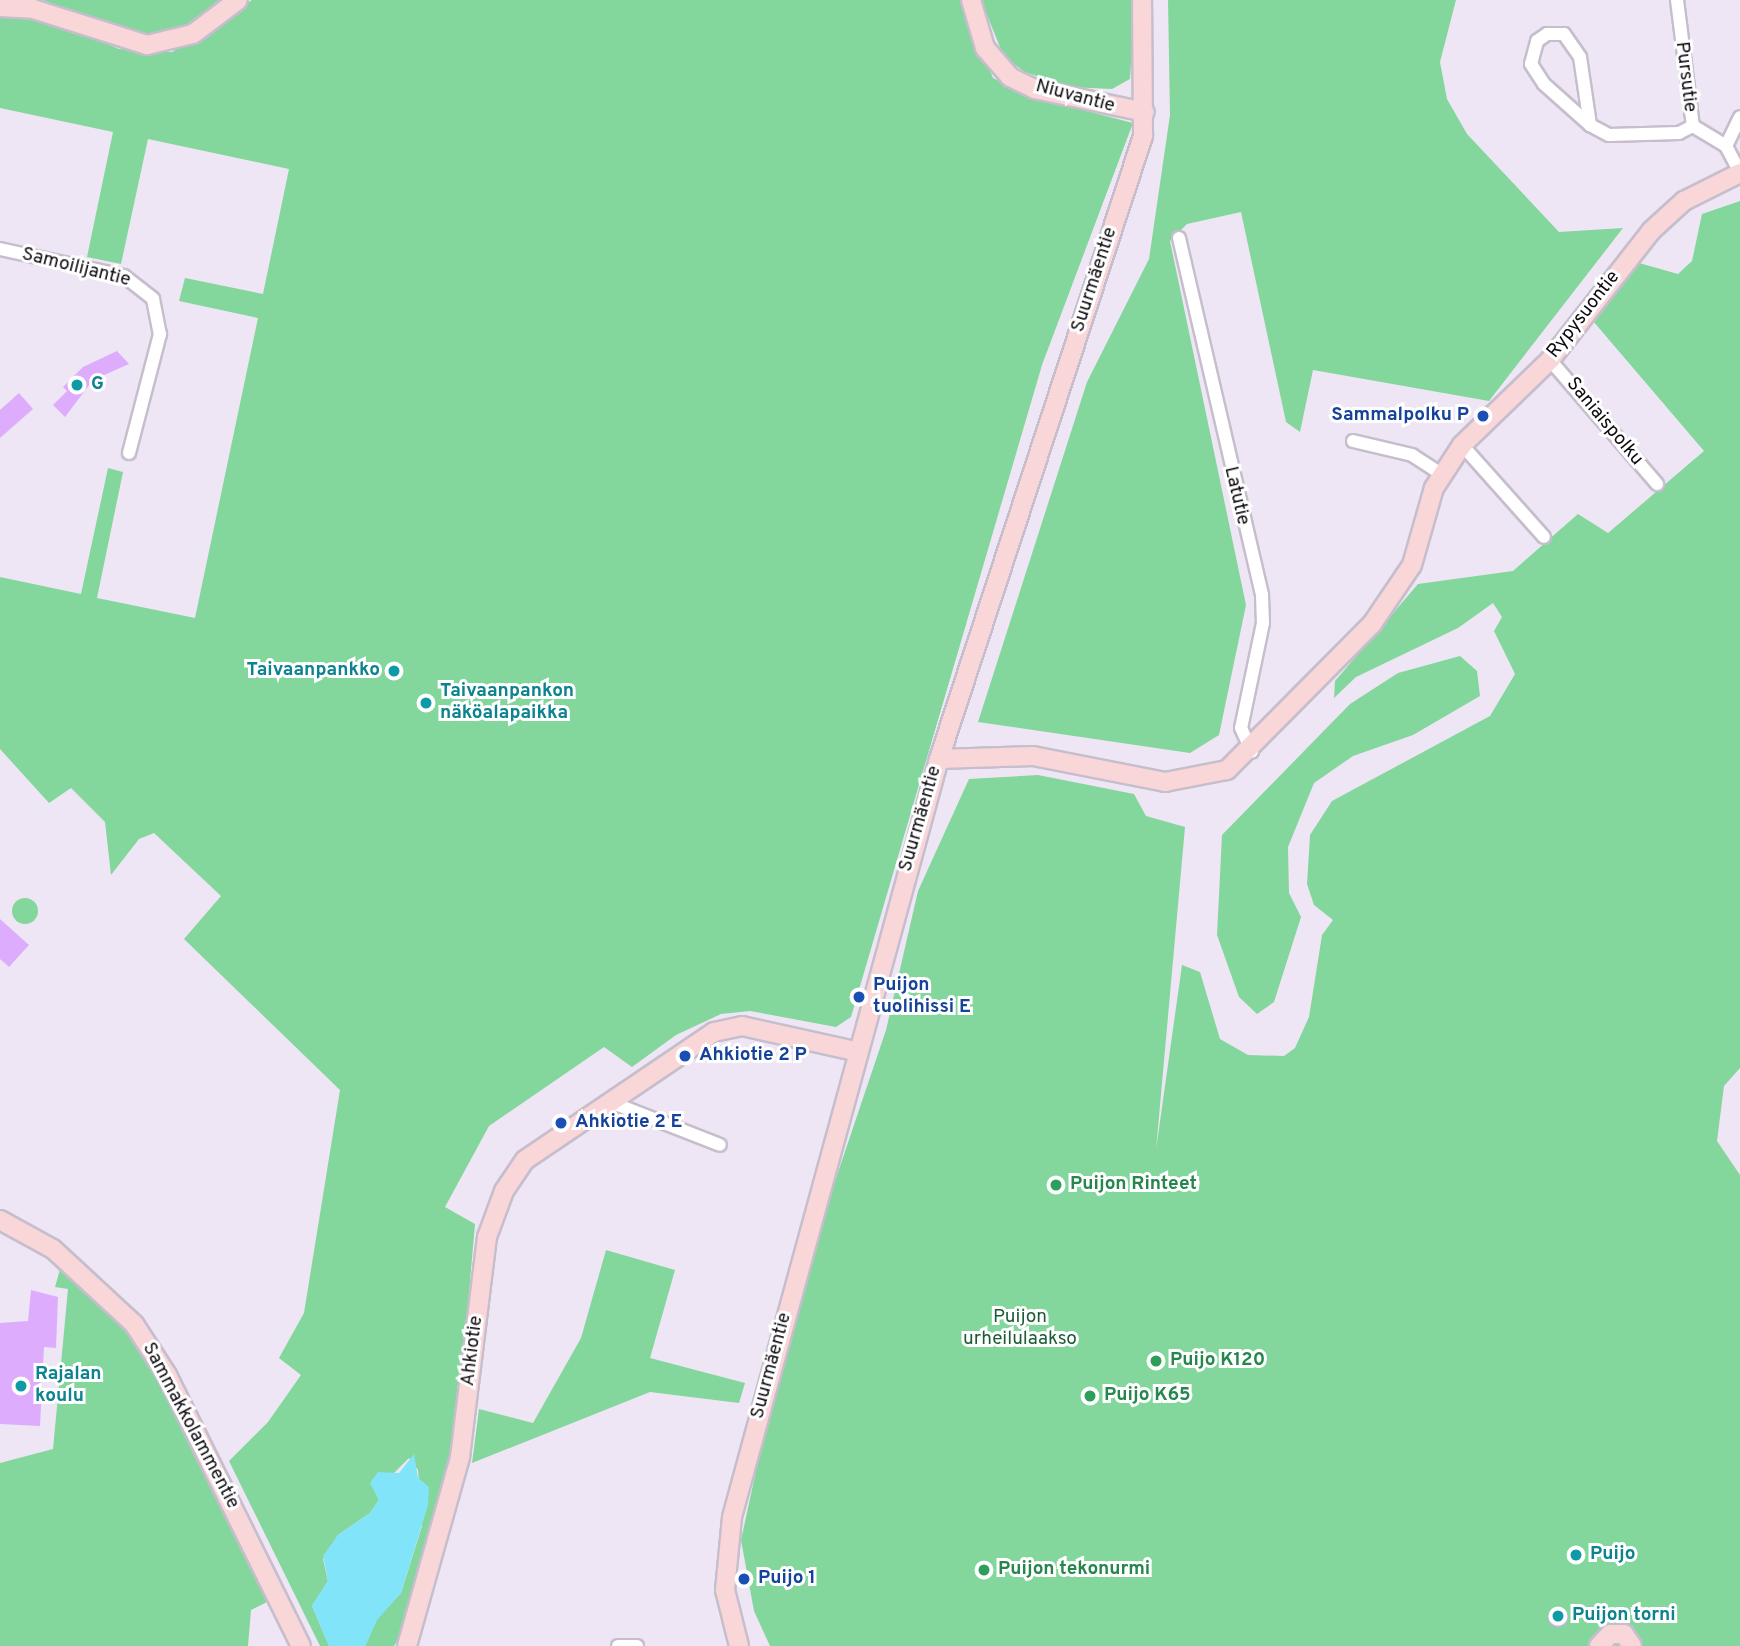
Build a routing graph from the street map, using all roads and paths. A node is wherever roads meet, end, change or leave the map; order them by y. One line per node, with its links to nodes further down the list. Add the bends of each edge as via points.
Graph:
1 (238, 0): 5 (street, via 193,34 147,45 44,12)
2 (971, 0): 6 (street, Niuvantie, via 985,48 1010,77 1035,89)
3 (1142, 0): 6 (street, Suurmäentie)
4 (1677, 0): 9 (street, Pursutie)
5 (0, 7)
6 (1145, 112): 22 (street, Suurmäentie, via 1143,136)
7 (1740, 117): 10 (street)
8 (1590, 125): 8 (street, via 1580,57 1564,34 1547,34 1537,41 1531,64 1544,84); 9 (street, via 1609,135 1679,133)
9 (1693, 126): 10 (street, Pursutie)
10 (1726, 146): 11 (street)
11 (1740, 172): 14 (street, Rypysuontie, via 1684,201 1651,231)
12 (1179, 238): 21 (street, Latutie, via 1262,595 1264,623 1241,728)
13 (0, 249): 17 (street, Samoilijantie, via 124,276 153,299 160,334)
14 (1550, 360): 16 (street, Rypysuontie); 19 (street, Saniaispolku)
15 (1353, 442): 18 (street, via 1412,455)
16 (1462, 445): 18 (street, Rypysuontie); 20 (street)
17 (129, 453)
18 (1440, 473): 21 (street, Rypysuontie, via 1412,565 1372,624)
19 (1657, 484)
20 (1544, 537)
21 (1252, 752): 22 (street, Rypysuontie, via 1206,778 1141,777 1032,756)
22 (939, 759): 23 (street, Suurmäentie)
23 (855, 1051): 24 (street, Ahkiotie, via 742,1026 674,1055); 31 (street, Suurmäentie, via 732,1517 725,1590)
24 (608, 1101): 25 (street); 28 (street, Ahkiotie, via 525,1160 503,1191 487,1237 460,1457)
25 (720, 1145)
26 (0, 1220): 27 (street, Sammakkolammentie, via 53,1249 102,1289 140,1332)
27 (301, 1646)
28 (407, 1646)
29 (618, 1646): 30 (street)
30 (637, 1646)
31 (739, 1646)
32 (1599, 1646): 33 (street, via 1610,1634 1624,1634)
33 (1632, 1646)

